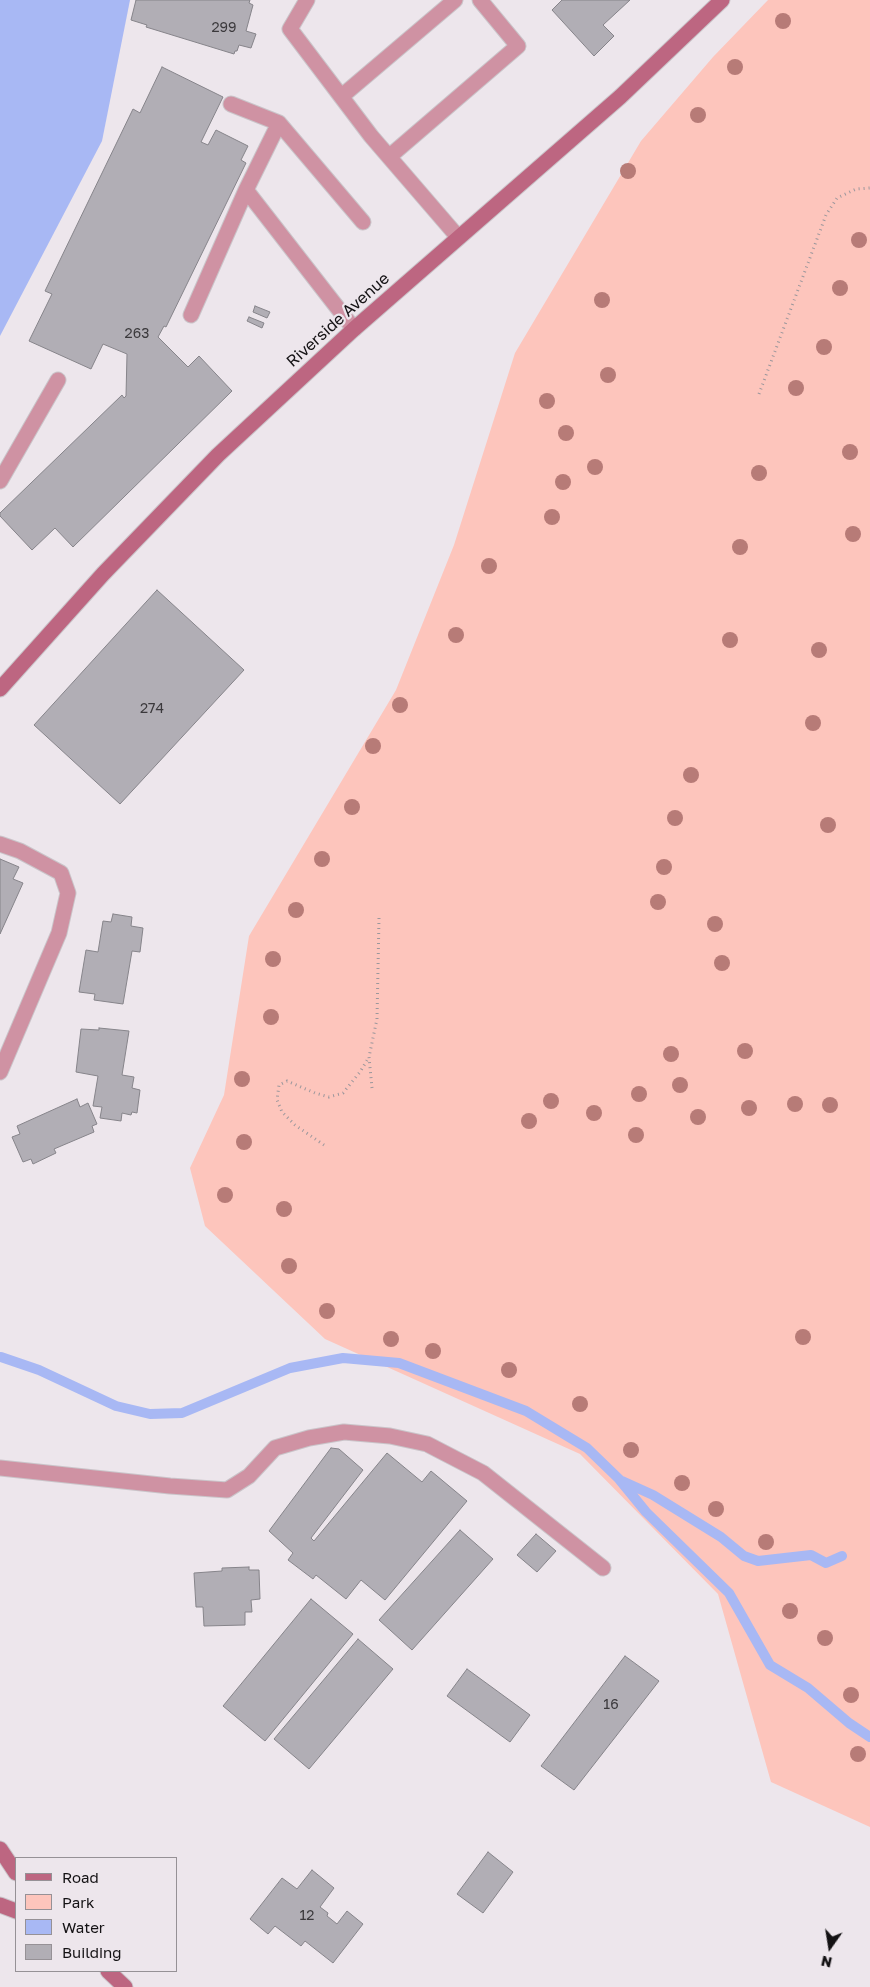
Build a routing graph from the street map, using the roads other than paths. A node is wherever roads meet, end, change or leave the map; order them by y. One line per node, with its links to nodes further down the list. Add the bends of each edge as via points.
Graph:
1 (307, 0): 5 (lane, via 290,29)
2 (455, 0): 5 (lane)
3 (480, 0): 8 (lane, via 518,46)
4 (722, 0): 11 (main road, Riverside Avenue, via 620,97)
5 (342, 96): 8 (lane)
6 (231, 104): 7 (lane)
7 (279, 123): 9 (lane); 10 (lane)
8 (390, 156): 11 (lane)
9 (246, 190): 12 (lane); 13 (lane)
10 (363, 222)
11 (458, 237): 13 (main road, Riverside Avenue)
12 (192, 315)
13 (354, 329): 16 (main road, Riverside Avenue, via 171,502)
14 (58, 380): 15 (lane)
15 (0, 481)
16 (0, 689)
17 (0, 844): 18 (lane, via 61,873 68,893 59,933)
18 (0, 1072)
19 (0, 1468): 20 (lane, via 227,1490 249,1476 275,1448 344,1432 390,1436 428,1444 482,1473)
20 (603, 1568)
21 (0, 1850): 22 (main road)
22 (15, 1872)
23 (0, 1905): 24 (main road)
24 (15, 1911)
25 (109, 1972): 26 (main road)
26 (125, 1987)

